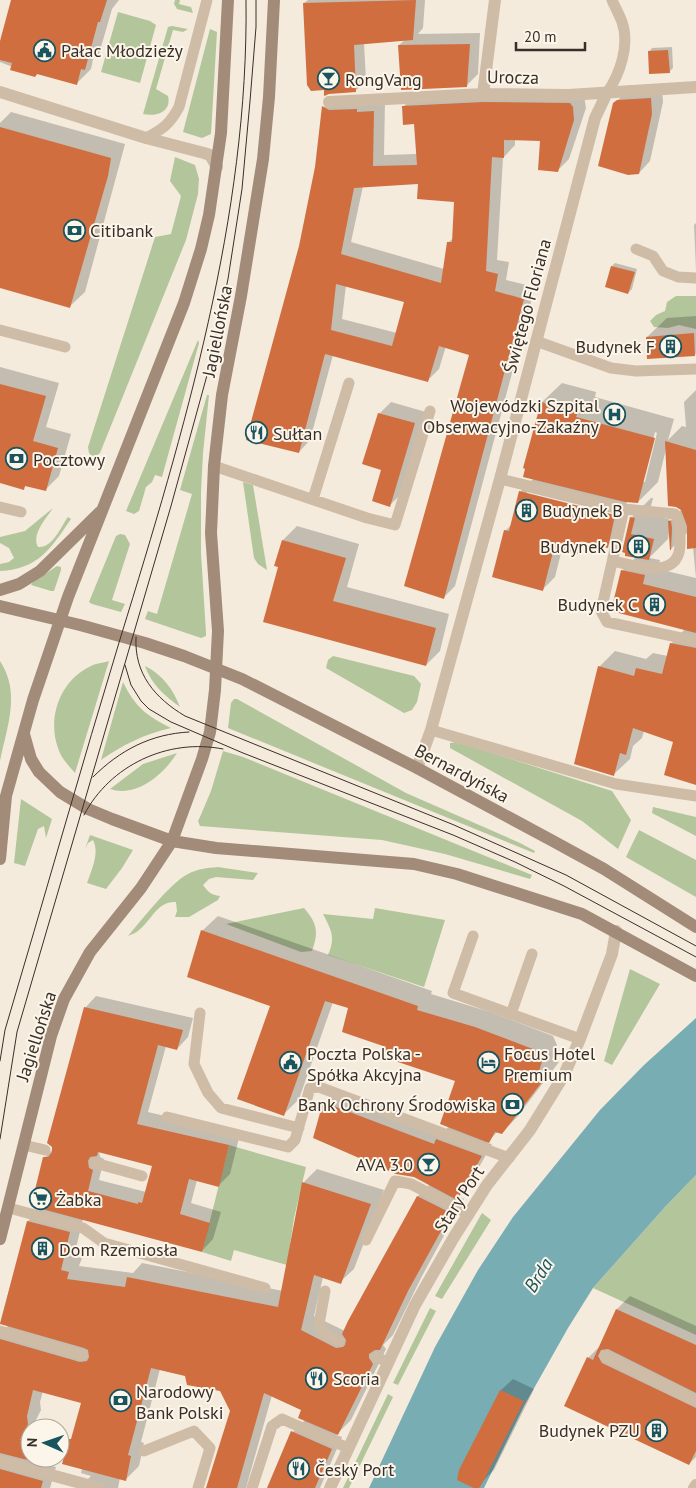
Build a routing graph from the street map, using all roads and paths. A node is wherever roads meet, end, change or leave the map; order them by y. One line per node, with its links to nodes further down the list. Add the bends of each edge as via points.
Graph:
1 (207, 0): 11 (lane, via 179,107 164,129)
2 (228, 0): 12 (main road, Jagiellońska)
3 (274, 0): 21 (main road, Jagiellońska, via 269,97 260,174 222,395)
4 (495, 0): 9 (street)
5 (612, 0): 8 (lane, Świętego Floriana, via 624,37 620,68)
6 (696, 87): 8 (street, Urocza)
7 (0, 92): 11 (street)
8 (607, 93): 9 (street, Urocza); 16 (street, Świętego Floriana, via 596,118)
9 (483, 94): 10 (street, Urocza)
10 (329, 102)
11 (146, 138): 12 (street, via 210,155)
12 (217, 167): 25 (main road, Jagiellońska, via 194,276)
13 (636, 249): 14 (lane, via 653,256 663,271 678,277)
14 (696, 278)
15 (0, 330): 17 (lane)
16 (536, 341): 18 (lane, via 611,368 636,371); 22 (street, Świętego Floriana)
17 (65, 347)
18 (696, 369)
19 (349, 383): 23 (lane)
20 (430, 411): 23 (lane, via 395,525)
21 (214, 466): 23 (lane); 33 (main road, Jagiellońska, via 212,533)
22 (500, 479): 26 (lane); 34 (street, Świętego Floriana)
23 (313, 500)
24 (0, 507): 27 (lane)
25 (104, 509): 29 (main road, via 40,571 19,584); 31 (main road, Jagiellońska)
26 (624, 509): 28 (lane); 28 (lane, via 676,514 680,520 680,547 675,559 665,568 653,569)
27 (21, 512)
28 (613, 561): 32 (lane, via 601,611 608,622)
29 (0, 590)
30 (0, 606): 31 (main road, Bernardyńska)
31 (60, 620): 33 (main road, Bernardyńska); 35 (main road, Jagiellońska)
32 (696, 641)
33 (217, 668): 36 (main road, Bernardyńska); 39 (main road, Jagiellońska, via 208,738)
34 (431, 730): 36 (street, Świętego Floriana); 37 (lane, via 616,784)
35 (24, 734): 38 (main road, via 6,796); 39 (main road, via 31,759 39,772 60,792 112,819)
36 (417, 768): 41 (main road, Bernardyńska, via 604,869)
37 (696, 796)
38 (1, 833): 40 (main road)
39 (172, 841): 42 (main road, via 216,848 423,866 582,914); 51 (main road, Jagiellońska, via 90,952 64,999 51,1036)
40 (0, 860)
41 (691, 924)
42 (616, 931): 45 (main road); 48 (street, Stary Port, via 612,954)
43 (473, 936): 47 (lane, via 454,993)
44 (532, 954): 47 (lane)
45 (696, 976)
46 (200, 1013): 50 (lane, via 194,1064 208,1093 221,1108)
47 (511, 1014): 48 (lane)
48 (580, 1039): 53 (street, Stary Port, via 564,1075)
49 (168, 1117): 50 (lane, via 288,1147 295,1140)
50 (299, 1128): 53 (lane, via 310,1088 320,1087)
51 (24, 1145): 52 (lane); 56 (main road, Jagiellońska)
52 (45, 1150)
53 (509, 1158): 57 (street, Stary Port)
54 (95, 1163): 55 (lane)
55 (142, 1176)
56 (9, 1208): 58 (main road, Jagiellońska); 60 (lane, via 83,1228 104,1243)
57 (469, 1214): 59 (lane, via 411,1184 395,1181); 67 (street, Stary Port, via 382,1360)
58 (0, 1240)
59 (366, 1240)
60 (265, 1288)
61 (325, 1291): 63 (lane, via 319,1324 324,1334)
62 (0, 1331): 64 (lane)
63 (339, 1341)
64 (82, 1355)
65 (605, 1356): 66 (lane)
66 (696, 1401)
67 (348, 1448): 73 (lane, via 282,1418 272,1426); 74 (street, Stary Port)
68 (144, 1451): 72 (lane, via 194,1432 210,1448)
69 (0, 1461): 70 (street)
70 (67, 1484): 71 (street)
71 (99, 1488)
72 (198, 1488)
73 (252, 1488)
74 (330, 1488)

